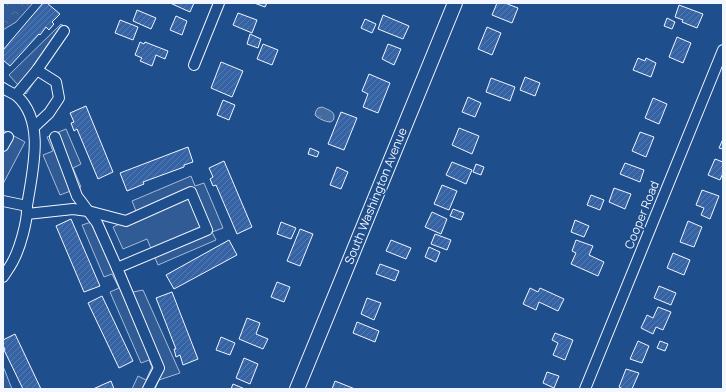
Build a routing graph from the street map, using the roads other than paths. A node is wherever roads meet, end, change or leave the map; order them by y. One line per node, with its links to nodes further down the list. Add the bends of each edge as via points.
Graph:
1 (219, 3): 5 (street)
2 (455, 3): 19 (street, South Washington Avenue)
3 (64, 31): 6 (street)
4 (723, 50): 20 (street, Cooper Road)
5 (194, 65)
6 (37, 70): 8 (street); 9 (street, via 56,82 59,98 49,113)
7 (3, 88): 8 (street)
8 (16, 96): 9 (street, via 28,109)
9 (34, 127): 14 (street, via 35,154)
10 (8, 136): 12 (street)
11 (55, 137): 15 (street, via 77,196)
12 (3, 146)
13 (3, 201): 14 (street)
14 (27, 210): 15 (street); 17 (street, via 14,260)
15 (88, 211): 16 (street, via 97,223); 16 (street, via 126,221 191,192 207,230)
16 (117, 268): 18 (street, via 159,368)
17 (3, 277)
18 (148, 389)
19 (297, 389)
20 (585, 389)

